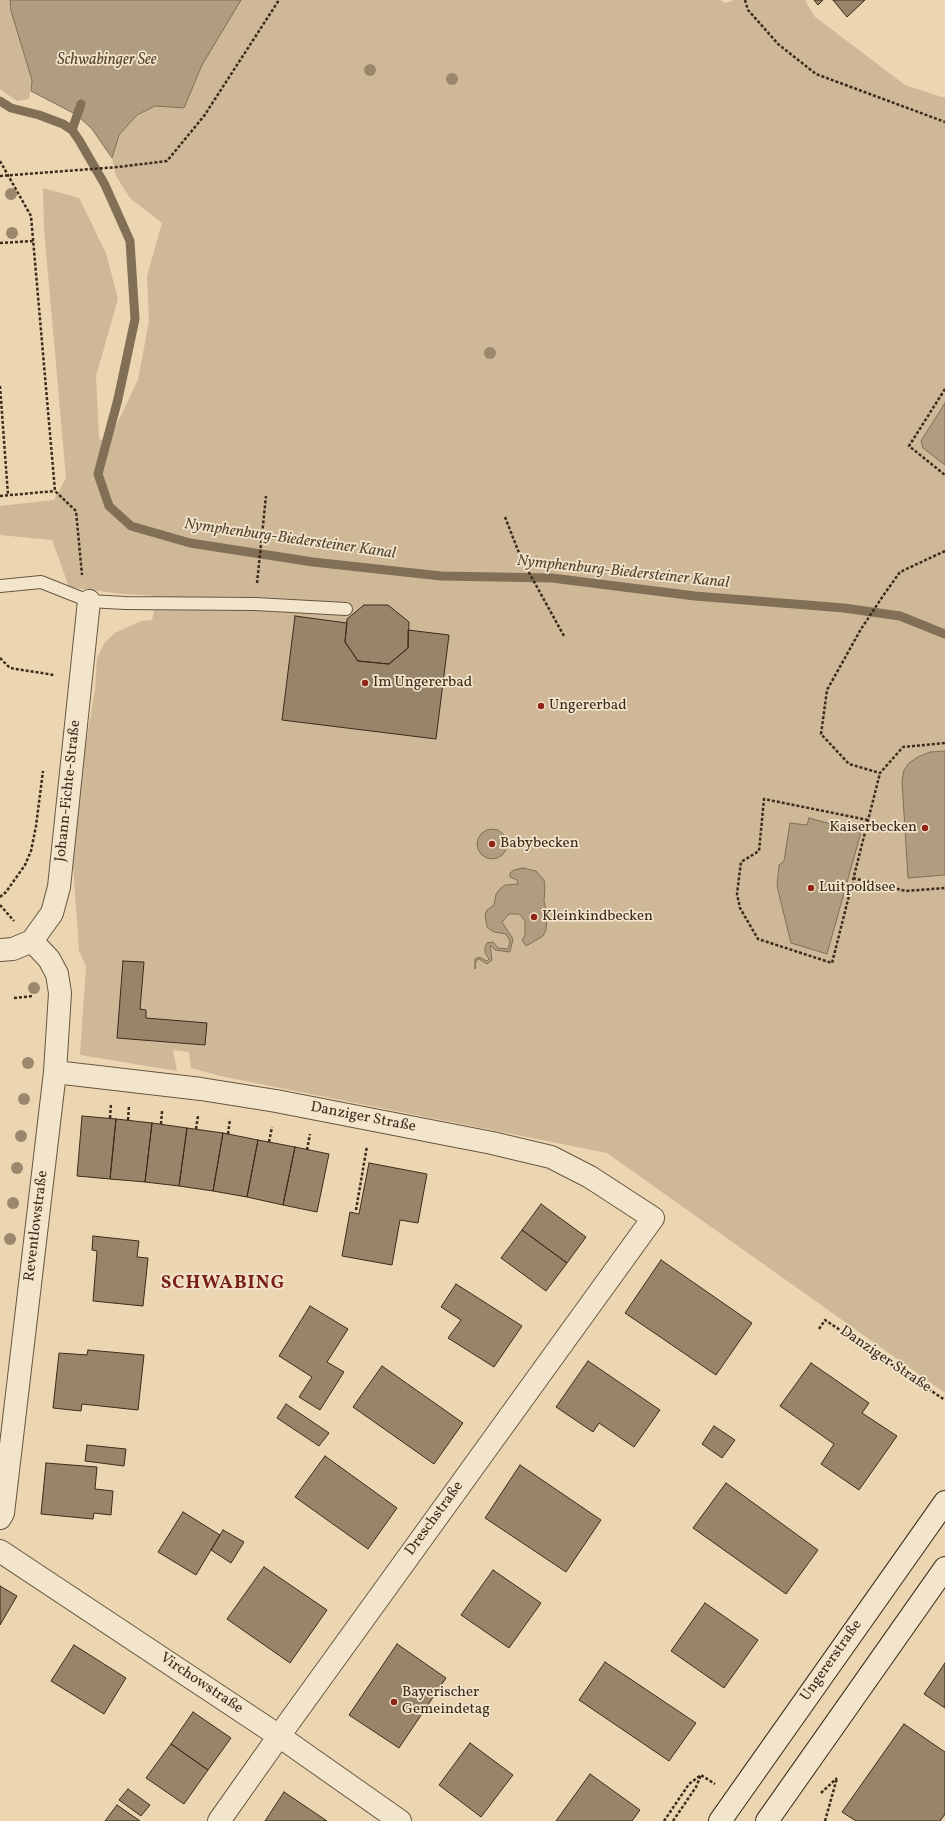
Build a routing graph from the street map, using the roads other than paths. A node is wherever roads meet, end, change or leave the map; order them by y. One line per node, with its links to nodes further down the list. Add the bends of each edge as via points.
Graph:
1 (0, 586): 2 (lane, via 41,582)
2 (89, 600): 3 (lane); 4 (street, Johann-Fichte-Straße, via 59,887 52,913)
3 (346, 609)
4 (32, 941): 5 (street, via 13,949); 6 (street, Reventlowstraße, via 49,959 57,974 60,993)
5 (0, 950)
6 (55, 1072): 7 (street, Danziger Straße, via 276,1101 492,1143 550,1157 590,1177); 9 (street, Reventlowstraße, via 4,1505)
7 (653, 1218): 12 (street, Dreschstraße)
8 (945, 1502): 15 (street, Ungererstraße)
9 (0, 1518)
10 (0, 1551): 12 (street, Virchowstraße)
11 (945, 1568): 16 (street)
12 (279, 1736): 13 (street, Dreschstraße); 14 (street, Virchowstraße)
13 (220, 1821)
14 (400, 1821)
15 (720, 1821)
16 (767, 1821)

